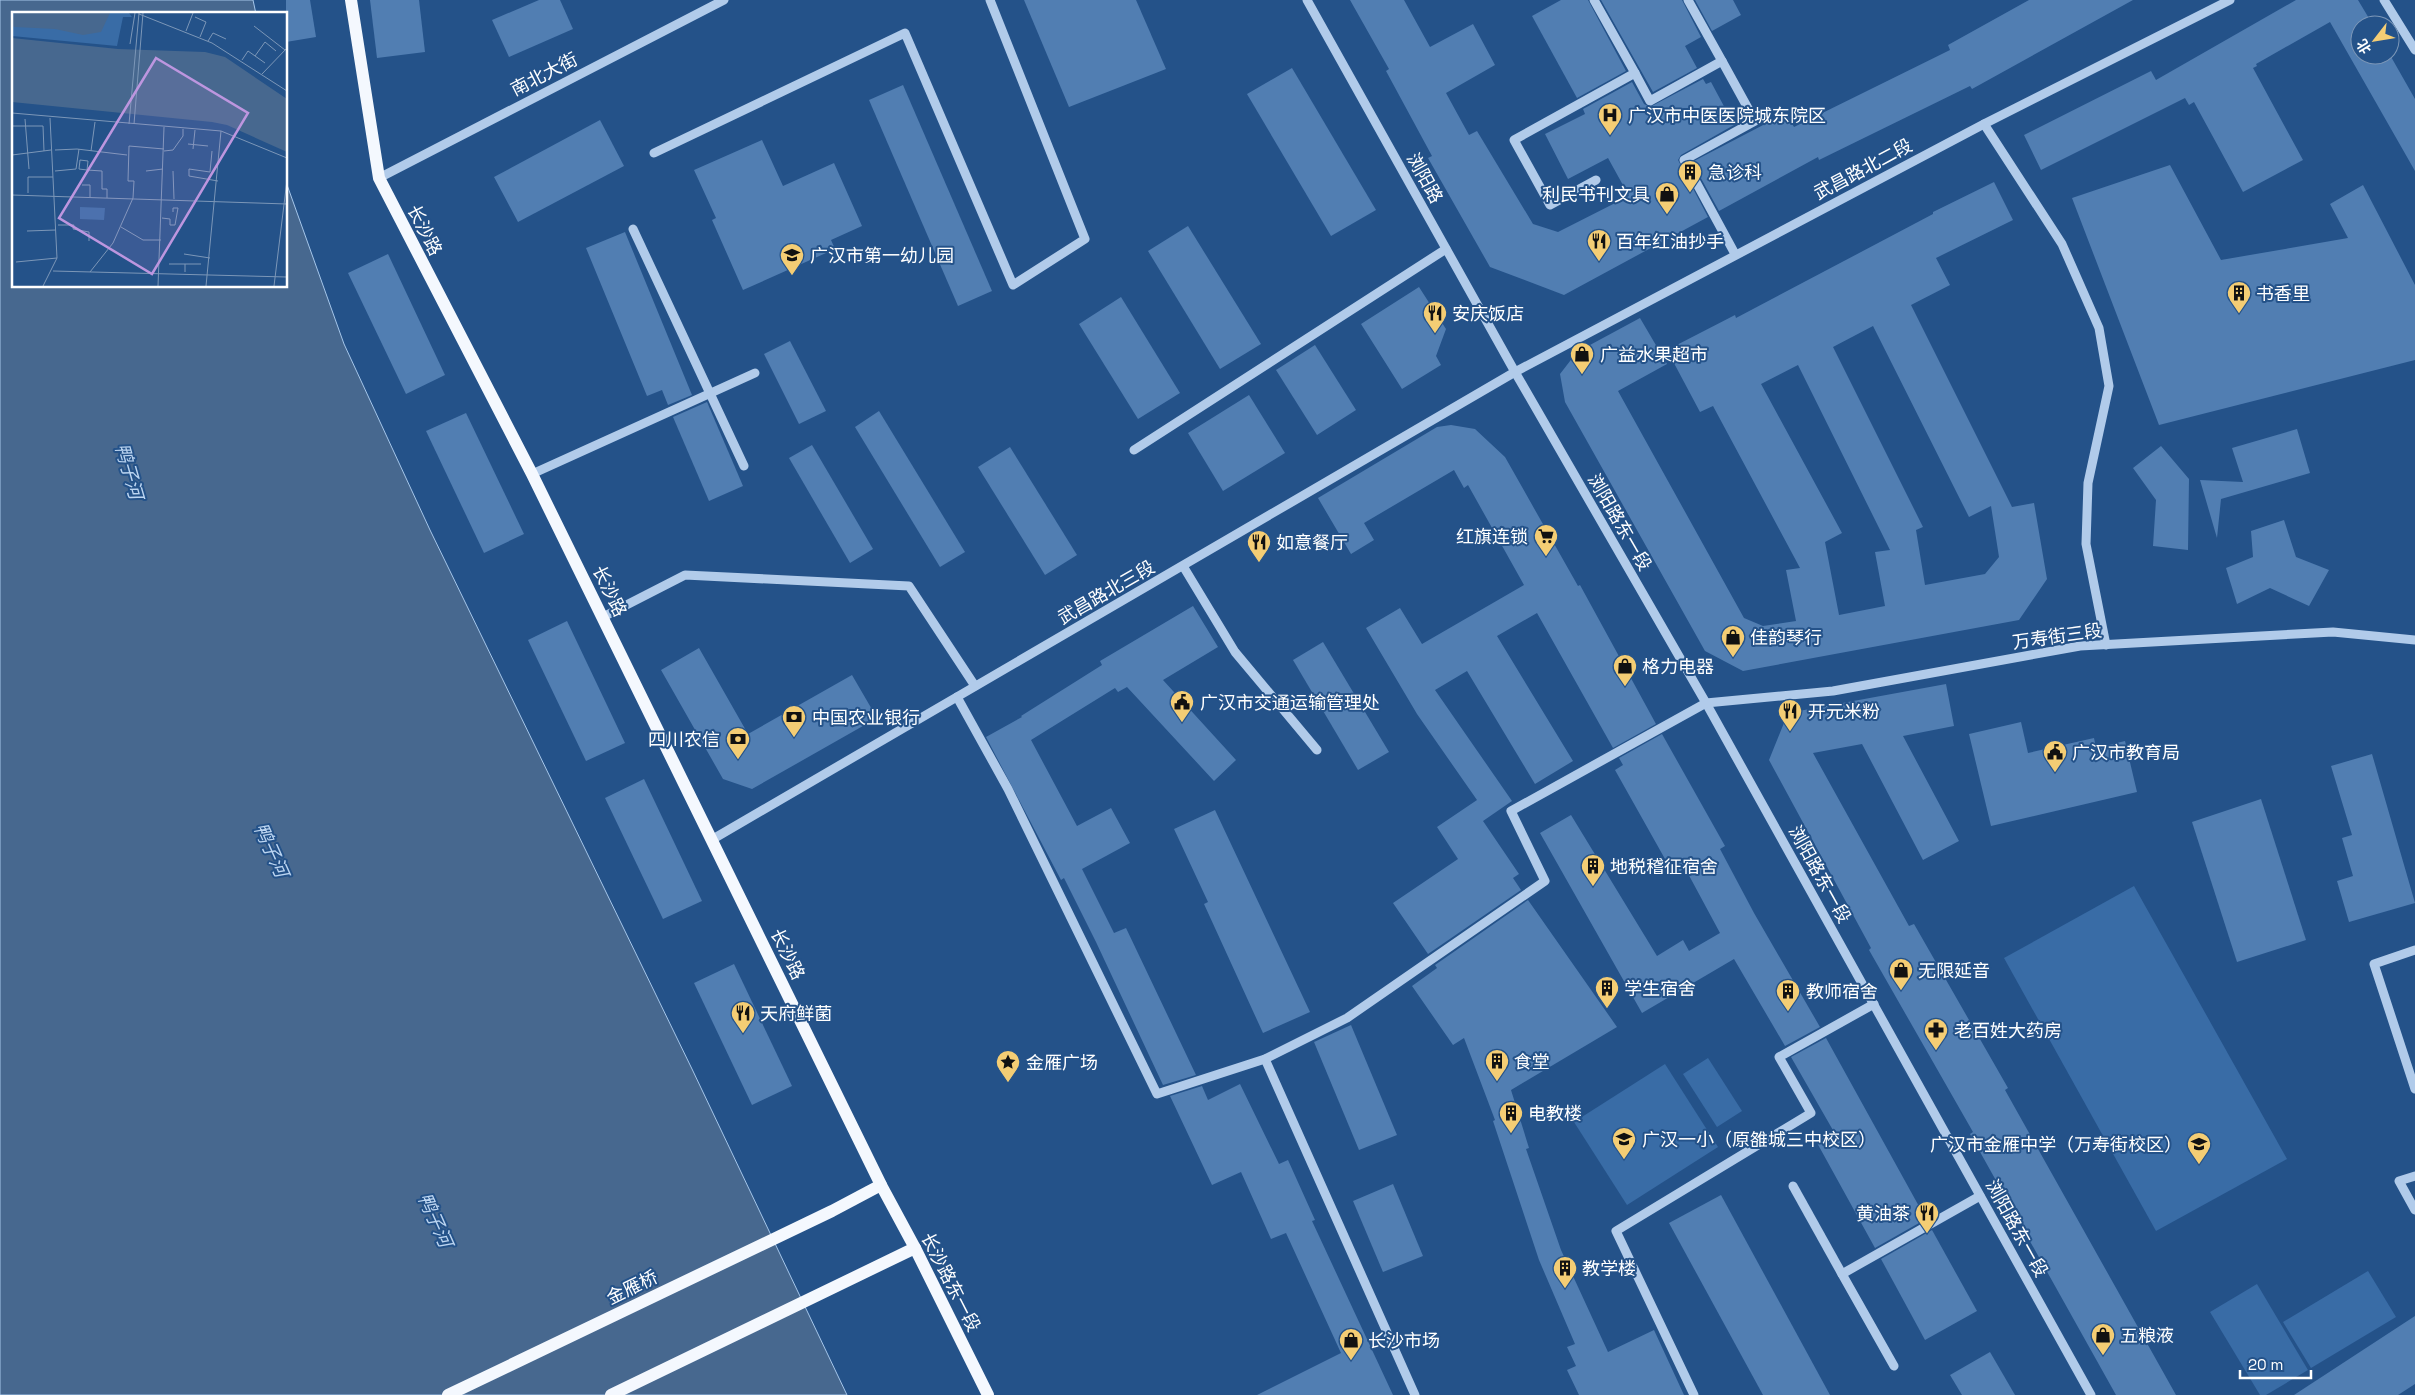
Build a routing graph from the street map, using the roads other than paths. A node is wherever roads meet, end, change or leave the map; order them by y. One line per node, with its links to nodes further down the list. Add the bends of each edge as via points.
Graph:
1 (351, 0): 14 (main road, 长沙路)
2 (724, 0): 14 (street, 南北大街)
3 (990, 0): 13 (street, via 1085,239 1012,285 905,33)
4 (1307, 0): 17 (street, 浏阳路)
5 (1594, 0): 11 (street)
6 (1688, 0): 10 (street)
7 (2230, 0): 12 (street, 武昌路北二段)
8 (2384, 0): 9 (street)
9 (2415, 50)
10 (1722, 61): 11 (street, via 1650,101); 18 (street, via 1755,121 1684,160)
11 (1635, 73): 15 (street, via 1514,140 1550,205)
12 (1984, 124): 18 (street, 武昌路北二段); 28 (street, via 2062,244 2099,328 2109,386 2088,483 2086,544)
13 (654, 153)
14 (379, 178): 24 (main road, 长沙路)
15 (1596, 180)
16 (633, 229): 21 (street)
17 (1446, 248): 19 (street, 浏阳路); 22 (street)
18 (1735, 254): 19 (street, 武昌路北二段)
19 (1514, 372): 25 (street, 武昌路北三段); 31 (street, 浏阳路东一段)
20 (755, 374): 21 (street)
21 (710, 394): 23 (street); 24 (street)
22 (1134, 450)
23 (744, 466)
24 (532, 474): 26 (main road, 长沙路)
25 (1183, 566): 29 (street, 武昌路北三段); 32 (street, via 1236,652)
26 (603, 617): 29 (street, via 685,575 909,586); 33 (main road, 长沙路)
27 (2415, 640): 28 (street, 万寿街三段, via 2333,632)
28 (2106, 645): 31 (street, 万寿街三段, via 2080,646 1833,691)
29 (975, 686): 30 (street, 武昌路北三段)
30 (957, 697): 33 (street, 武昌路北三段); 36 (street, via 1008,790 1157,1094)
31 (1706, 703): 35 (street, 浏阳路东一段); 36 (street, via 1511,811 1545,881 1347,1018)
32 (1317, 750)
33 (713, 839): 39 (main road, 长沙路)
34 (2415, 950): 37 (street, via 2374,964)
35 (1874, 1004): 41 (street, 浏阳路东一段); 50 (street, via 1779,1057 1811,1113 1616,1231)
36 (1265, 1059): 49 (street)
37 (2415, 1089)
38 (2415, 1176): 42 (street, via 2398,1181)
39 (881, 1185): 43 (main road, 长沙路东一段); 46 (main road, 金雁桥)
40 (1793, 1186): 44 (street)
41 (1980, 1196): 44 (street); 51 (street, 浏阳路东一段)
42 (2415, 1210)
43 (915, 1248): 47 (main road); 48 (main road, 长沙路东一段)
44 (1842, 1274): 45 (street)
45 (1894, 1366)
46 (448, 1395)
47 (612, 1395)
48 (988, 1395)
49 (1415, 1395)
50 (1694, 1395)
51 (2091, 1395)

